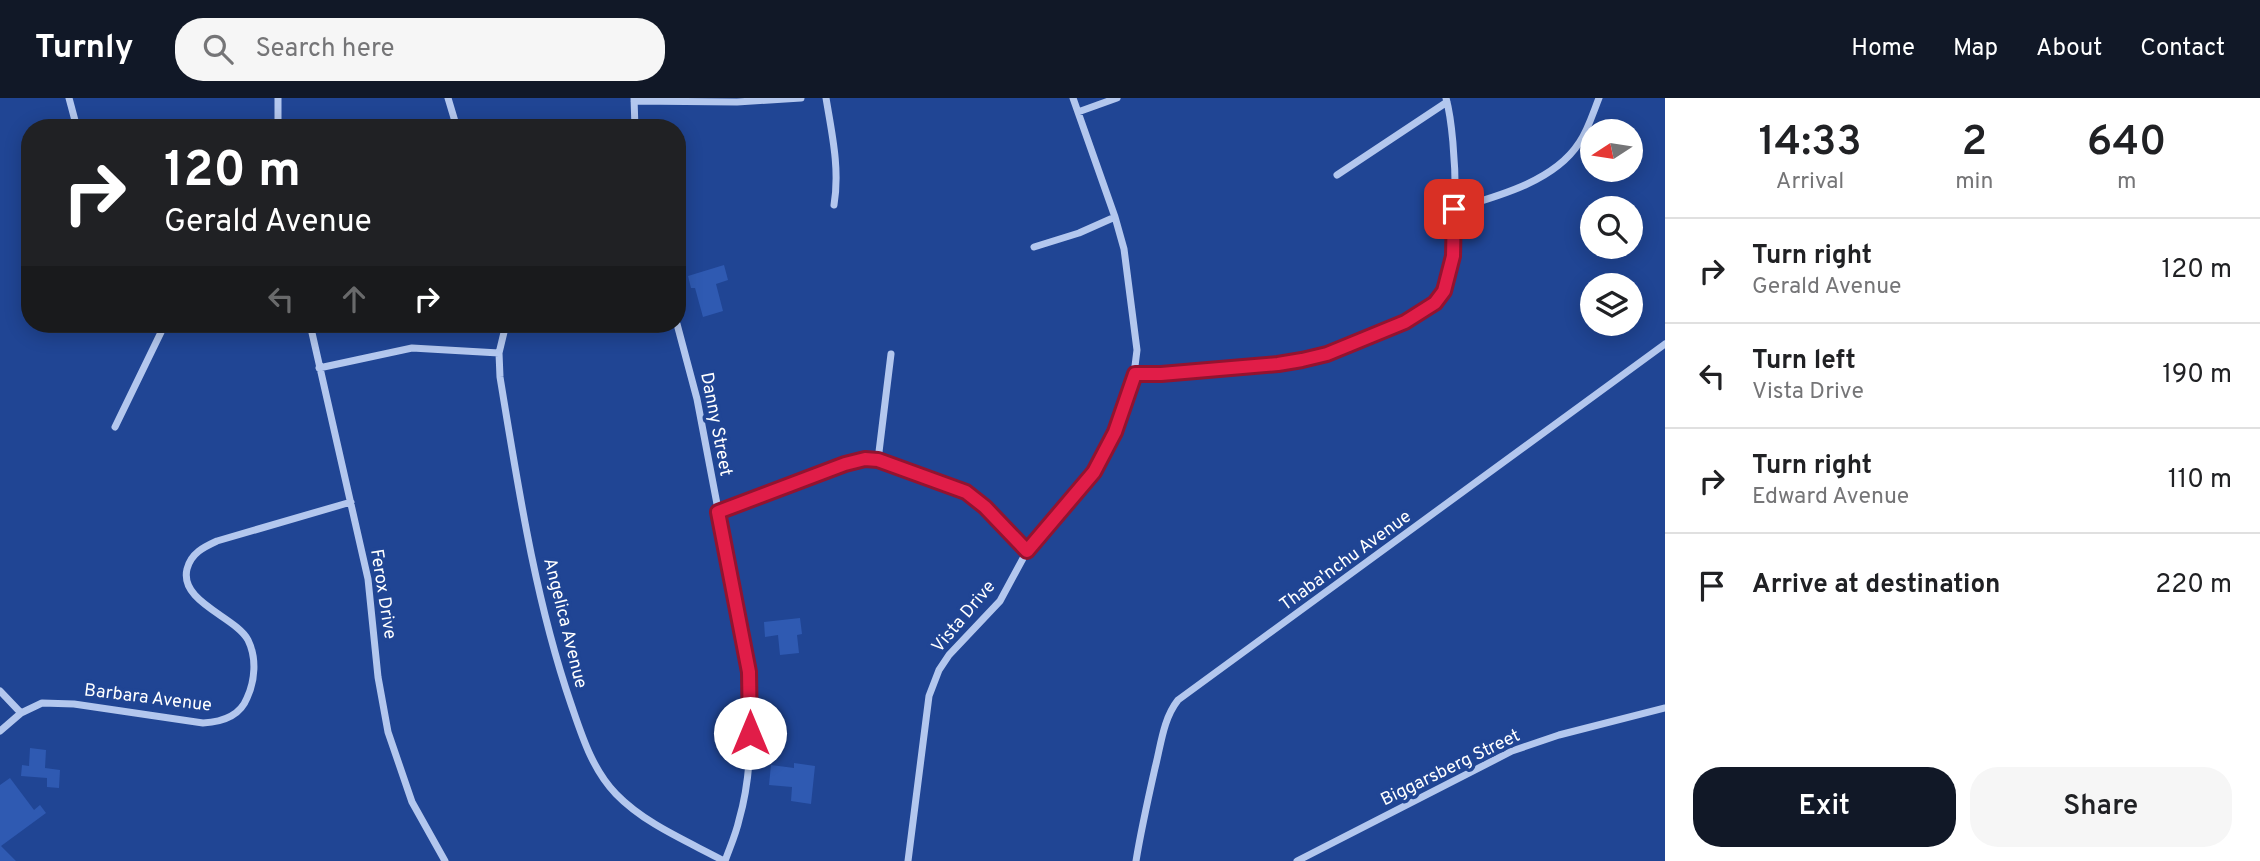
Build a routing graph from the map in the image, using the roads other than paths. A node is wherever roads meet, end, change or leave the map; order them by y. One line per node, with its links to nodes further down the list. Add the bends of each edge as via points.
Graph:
1 (69, 98): 12 (street)
2 (278, 98): 13 (street)
3 (448, 98): 14 (street)
4 (801, 98): 9 (street)
5 (826, 98): 17 (street, via 836,172)
6 (1073, 98): 11 (street, Vista Drive)
7 (1117, 98): 11 (street)
8 (1599, 98): 18 (street, via 1579,143 1556,166 1504,194)
9 (634, 100): 15 (street)
10 (1447, 100): 16 (street); 18 (street, via 1453,130)
11 (1078, 112): 19 (street, Vista Drive)
12 (75, 119)
13 (278, 119)
14 (454, 119)
15 (635, 119)
16 (1337, 175)
17 (834, 205)
18 (1454, 209): 29 (street, via 1453,256 1444,291 1435,303 1405,322 1302,360)
19 (1115, 218): 20 (street); 29 (street, Vista Drive, via 1134,325)
20 (1034, 247)
21 (161, 333): 30 (street)
22 (312, 333): 28 (street, Ferox Drive)
23 (504, 333): 26 (street, Angelica Avenue)
24 (679, 333): 33 (street, Danny Street)
25 (1665, 344): 42 (street, Thaba'nchu Avenue, via 1178,700 1164,729)
26 (499, 353): 28 (street, via 412,348); 40 (street, Angelica Avenue, via 512,448 548,627 588,752 616,794 637,812)
27 (891, 354): 31 (street)
28 (319, 368): 32 (street, Ferox Drive)
29 (1135, 374): 34 (street, Vista Drive, via 1094,472)
30 (115, 426)
31 (878, 460): 33 (street, via 845,464); 34 (street, via 966,492)
32 (351, 502): 37 (street, Barbara Avenue, via 217,541 192,558 186,577 190,586 248,641 254,670 251,688 245,705 232,716 203,723 53,702); 39 (street, Ferox Drive, via 368,579 388,732 412,802)
33 (718, 512): 40 (street, Danny Street, via 749,672 751,714 744,800)
34 (1027, 551): 41 (street, Vista Drive, via 1000,601 949,654 934,684)
35 (0, 691): 37 (street)
36 (1665, 708): 43 (street, Biggarsberg Street, via 1512,751)
37 (21, 713): 38 (street, Barbara Avenue)
38 (0, 732)
39 (445, 861)
40 (724, 861)
41 (908, 861)
42 (1136, 861)
43 (1297, 861)

